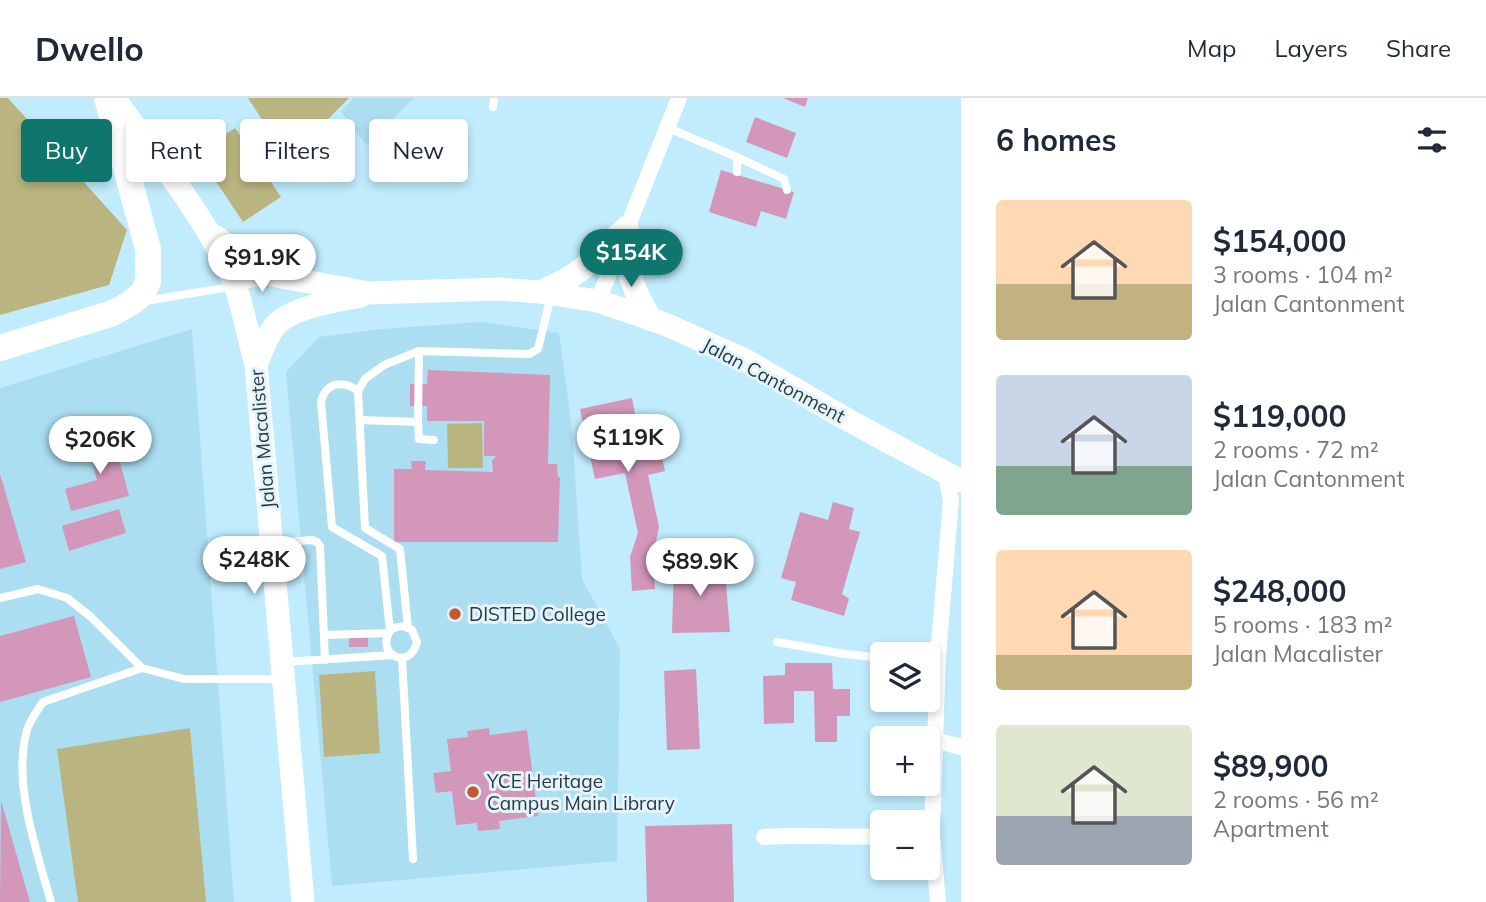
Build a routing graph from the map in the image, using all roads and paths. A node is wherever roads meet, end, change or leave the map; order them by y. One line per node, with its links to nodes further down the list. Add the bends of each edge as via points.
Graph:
1 (107, 98): 15 (main road, via 148,249 148,281)
2 (114, 98): 8 (main road, Jalan Macalister)
3 (679, 98): 4 (street)
4 (666, 127): 5 (lane); 9 (street)
5 (737, 157): 6 (lane); 7 (lane, via 784,179)
6 (737, 172)
7 (787, 190)
8 (196, 214): 10 (main road, via 248,264); 11 (main road, Jalan Macalister)
9 (627, 227): 12 (main road, via 582,269); 14 (street); 16 (main road, via 628,274)
10 (287, 278): 11 (lane); 13 (main road)
11 (235, 286): 15 (lane); 19 (main road, Jalan Macalister)
12 (546, 292): 13 (main road, Jalan Cantonment); 14 (main road, Jalan Cantonment); 18 (lane, via 538,349 529,354)
13 (369, 293): 19 (main road, via 289,315 275,325)
14 (598, 301): 16 (main road, Jalan Cantonment)
15 (131, 303): 17 (main road, via 113,313)
16 (650, 318): 24 (main road, Jalan Cantonment, via 745,360)
17 (0, 348)
18 (419, 351): 20 (lane, via 384,365 365,379); 22 (lane)
19 (256, 365): 25 (main road, Jalan Macalister)
20 (358, 391): 21 (lane); 28 (lane, via 339,384 326,391 321,402 332,527 382,556)
21 (359, 421): 22 (lane); 27 (lane, via 365,528 400,549)
22 (418, 422): 23 (lane, via 419,439)
23 (434, 440)
24 (953, 477): 31 (street)
25 (271, 544): 29 (lane, via 312,540 320,547); 36 (main road, Jalan Macalister)
26 (0, 598): 35 (lane, via 38,589 68,598)
27 (408, 628): 28 (lane, via 397,626); 32 (lane, via 417,642 414,651)
28 (389, 632): 29 (lane); 32 (lane, via 386,645)
29 (324, 635): 34 (lane)
30 (777, 642): 33 (lane)
31 (935, 642)
32 (397, 657): 34 (lane); 41 (lane)
33 (870, 657)
34 (325, 660): 36 (lane)
35 (142, 668): 36 (lane, via 184,679); 43 (lane, via 43,702 27,728 23,786)
36 (282, 671): 44 (main road, Jalan Macalister)
37 (940, 741): 38 (street)
38 (961, 747)
39 (870, 836): 40 (street)
40 (764, 837)
41 (413, 859)
42 (935, 880): 45 (street)
43 (51, 902)
44 (303, 902)
45 (938, 902)

